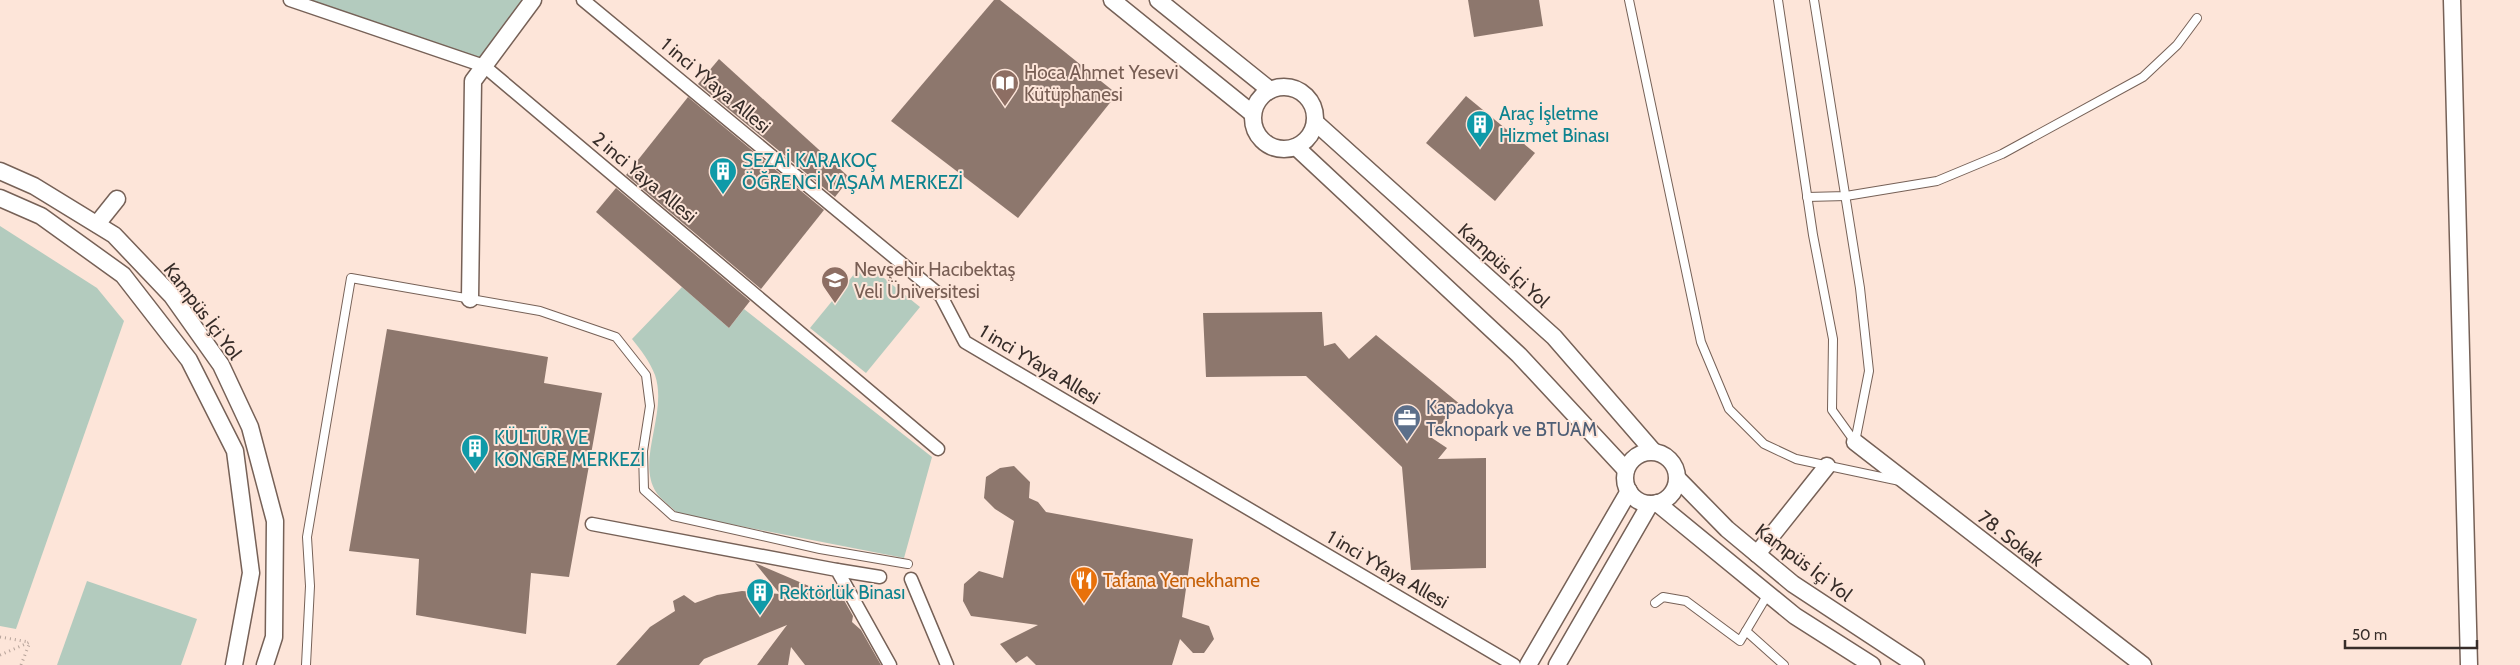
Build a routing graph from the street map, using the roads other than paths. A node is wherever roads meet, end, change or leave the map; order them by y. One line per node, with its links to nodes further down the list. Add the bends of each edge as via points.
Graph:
1 (290, 0): 11 (street, 2 inci Yaya Allesi)
2 (533, 0): 11 (street)
3 (583, 0): 46 (street, 1 inci YYaya Allesi, via 941,296 965,342)
4 (1112, 0): 13 (street)
5 (1158, 0): 12 (street)
6 (1629, 0): 26 (lane, via 1701,342 1729,409 1764,444 1796,459)
7 (1778, 0): 18 (lane)
8 (1814, 0): 17 (lane)
9 (2452, 0): 53 (street)
10 (2197, 18): 17 (lane, via 2177,45 2143,77 2002,154 1937,181)
11 (484, 66): 22 (street, via 473,81); 24 (street, 2 inci Yaya Allesi)
12 (1270, 90): 13 (street, via 1259,100); 14 (street, via 1281,87 1302,93 1312,106)
13 (1253, 114): 15 (street, via 1254,125 1266,143 1275,148)
14 (1315, 122): 15 (street, via 1312,132); 25 (street, Kampüs İçi Yol, via 1554,338)
15 (1296, 146): 27 (street, via 1519,354)
16 (0, 171): 21 (street, Kampüs İçi Yol, via 34,186)
17 (1846, 196): 18 (lane); 23 (lane, via 1869,371)
18 (1807, 197): 23 (lane, via 1833,338 1832,410)
19 (0, 198): 41 (street, via 41,216 123,275 189,360 231,442 235,451 251,573)
20 (117, 199): 21 (street)
21 (97, 224): 42 (street, Kampüs İçi Yol, via 114,235 172,296 221,365 250,427 276,521 274,637)
22 (470, 299): 34 (lane, via 540,311 616,337 646,375 650,406 643,451 644,490 672,516 820,549); 43 (lane, via 351,278 307,537 310,586)
23 (1855, 442): 29 (street, 78. Sokak)
24 (938, 449)
25 (1654, 451): 27 (street, via 1643,452 1634,458); 28 (street, via 1672,460)
26 (1827, 466): 29 (lane); 33 (street)
27 (1626, 470): 30 (street)
28 (1678, 479): 31 (street, via 1669,498); 33 (street, Kampüs İçi Yol, via 1727,529)
29 (1907, 482): 52 (street, 78. Sokak)
30 (1629, 490): 31 (street, via 1640,501); 47 (street)
31 (1653, 503): 38 (street); 48 (street)
32 (592, 524): 35 (street)
33 (1757, 554): 51 (street, Kampüs İçi Yol, via 1793,584)
34 (908, 564)
35 (837, 570): 36 (street); 44 (street)
36 (880, 577)
37 (911, 579): 45 (street)
38 (1768, 594): 40 (lane); 50 (street, via 1795,616)
39 (1656, 603): 40 (lane, via 1663,597 1686,601 1740,641)
40 (1746, 631): 49 (lane)
41 (234, 665)
42 (265, 665)
43 (306, 665)
44 (890, 665)
45 (947, 665)
46 (1514, 665)
47 (1528, 665)
48 (1557, 665)
49 (1784, 665)
50 (1872, 665)
51 (1916, 665)
52 (2143, 665)
53 (2469, 665)

